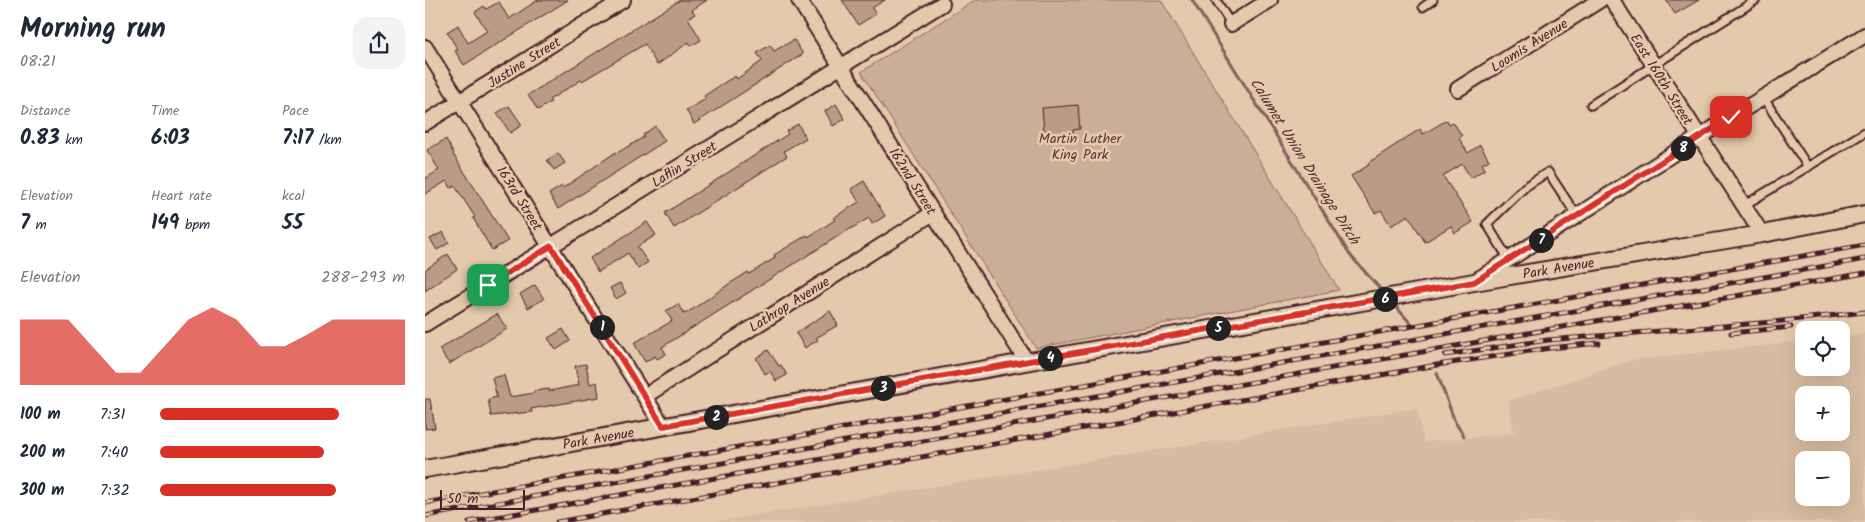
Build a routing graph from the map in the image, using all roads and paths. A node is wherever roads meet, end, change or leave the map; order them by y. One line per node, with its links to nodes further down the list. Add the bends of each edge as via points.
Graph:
1 (623, 0): 18 (street, Justine Street)
2 (799, 0): 15 (street, 162nd Street)
3 (1216, 0): 11 (lane)
4 (1270, 0): 11 (street)
5 (1433, 0): 10 (lane)
6 (1600, 0): 16 (street, Loomis Avenue)
7 (1612, 0): 14 (street, East 160th Street)
8 (1756, 0): 14 (lane)
9 (942, 4): 15 (street, Laflin Street)
10 (1423, 7)
11 (1231, 24)
12 (1865, 35): 17 (street)
13 (425, 47): 18 (street, 163rd Street)
14 (1653, 65): 19 (lane); 22 (street, East 160th Street)
15 (841, 66): 25 (street, 162nd Street); 29 (street, Laflin Street)
16 (1458, 89)
17 (1763, 97): 22 (street); 23 (lane)
18 (460, 102): 20 (street, Justine Street); 29 (street, 163rd Street)
19 (1591, 105)
20 (425, 123)
21 (1865, 132): 23 (lane)
22 (1699, 137): 24 (street, East 160th Street); 27 (street)
23 (1808, 167): 24 (lane)
24 (1743, 206): 28 (street, East 160th Street)
25 (933, 213): 33 (street, 162nd Street); 34 (street, Lathrop Avenue)
26 (1865, 214): 28 (street, Park Avenue)
27 (1577, 216): 30 (street); 30 (lane, via 1548,172 1525,187 1487,224)
28 (1762, 234): 31 (street, Park Avenue)
29 (551, 246): 32 (street, Laflin Street); 34 (street, 163rd Street)
30 (1509, 260): 31 (street)
31 (1474, 282): 33 (street, Park Avenue)
32 (425, 324)
33 (1027, 362): 35 (street, Park Avenue)
34 (645, 396): 35 (street, 163rd Street)
35 (663, 426): 36 (street, Park Avenue)
36 (425, 469)

